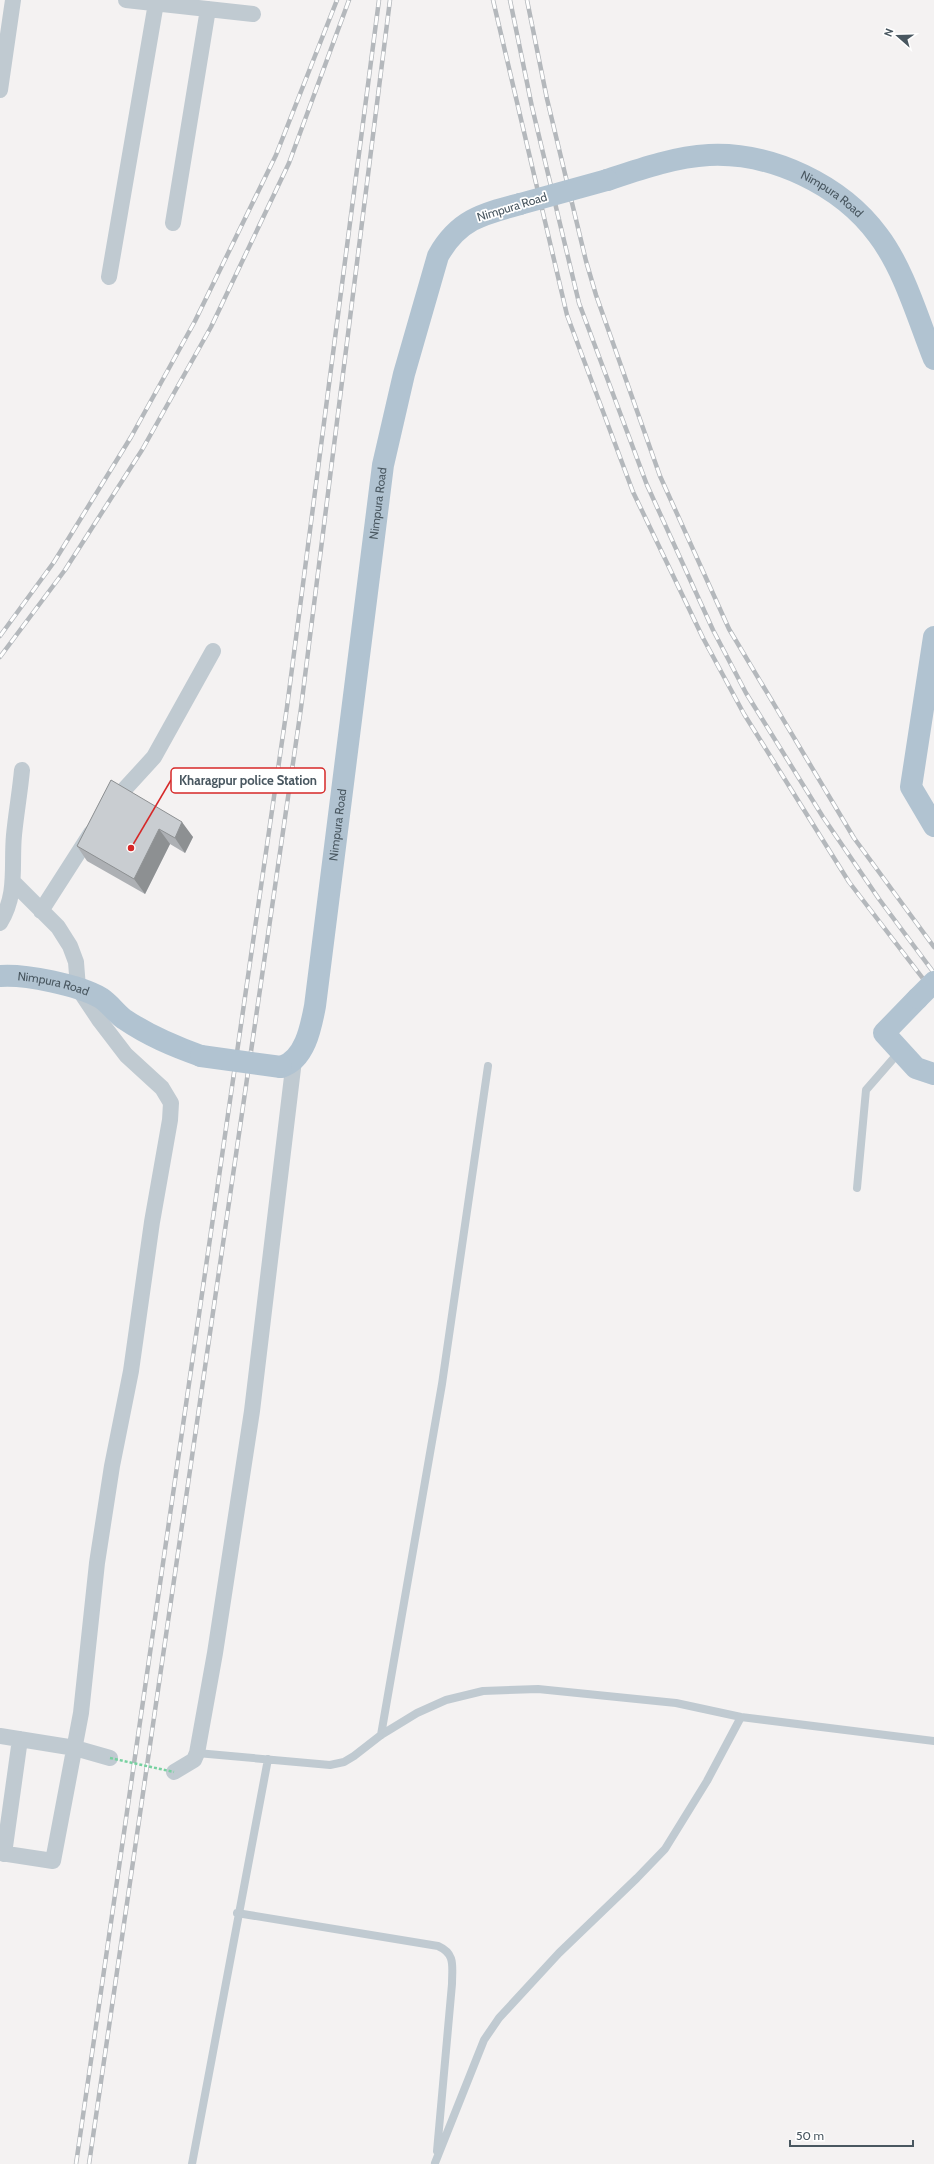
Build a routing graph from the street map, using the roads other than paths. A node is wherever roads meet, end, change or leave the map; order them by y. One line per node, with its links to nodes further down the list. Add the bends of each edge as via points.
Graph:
1 (13, 0): 6 (street)
2 (126, 0): 3 (street)
3 (156, 3): 4 (street); 9 (street)
4 (208, 9): 5 (street); 8 (street)
5 (253, 14)
6 (5, 19): 7 (street)
7 (0, 90)
8 (173, 223)
9 (109, 277)
10 (934, 358): 22 (main road, Nimpura Road, bridge, via 897,266 878,235 855,210 829,189 794,171 751,157 709,155 662,163 487,213 467,222 446,241 438,256 404,374 382,472 315,1006 300,1052)
11 (934, 637): 14 (main road, via 911,787)
12 (213, 651): 16 (street, via 154,756 100,819)
13 (22, 770): 15 (street, via 14,836)
14 (934, 826)
15 (14, 883): 16 (street); 17 (street)
16 (41, 911): 20 (street, via 58,928 70,946 76,962)
17 (0, 923)
18 (0, 976): 20 (main road, Nimpura Road, via 13,975)
19 (934, 982): 21 (main road, bridge, via 884,1033)
20 (78, 988): 22 (main road, Nimpura Road, bridge, via 102,999 144,1033 169,1045 201,1056); 31 (street, via 126,1055 162,1088 171,1102 131,1371 112,1466 97,1563)
21 (900, 1051): 24 (main road, via 916,1068); 25 (lane, via 866,1090)
22 (287, 1064): 32 (street, via 252,1411 216,1653)
23 (488, 1066): 27 (lane, via 442,1384)
24 (934, 1074)
25 (857, 1188)
26 (740, 1717): 27 (lane, via 676,1703 538,1689 483,1691 446,1700 417,1713); 30 (lane); 38 (lane, via 708,1781 664,1849 559,1953 499,2018 484,2040)
27 (381, 1735): 34 (lane, via 344,1762 330,1765)
28 (0, 1736): 29 (street)
29 (20, 1739): 31 (street); 36 (street)
30 (934, 1740)
31 (75, 1748): 33 (street); 36 (street, via 53,1861)
32 (197, 1753): 34 (lane); 35 (street, via 194,1760)
33 (110, 1758)
34 (268, 1759): 37 (lane)
35 (174, 1772)
36 (2, 1854)
37 (237, 1913): 38 (lane, via 438,1946 451,1956 452,1984); 39 (lane)
38 (435, 2163)
39 (192, 2164)

